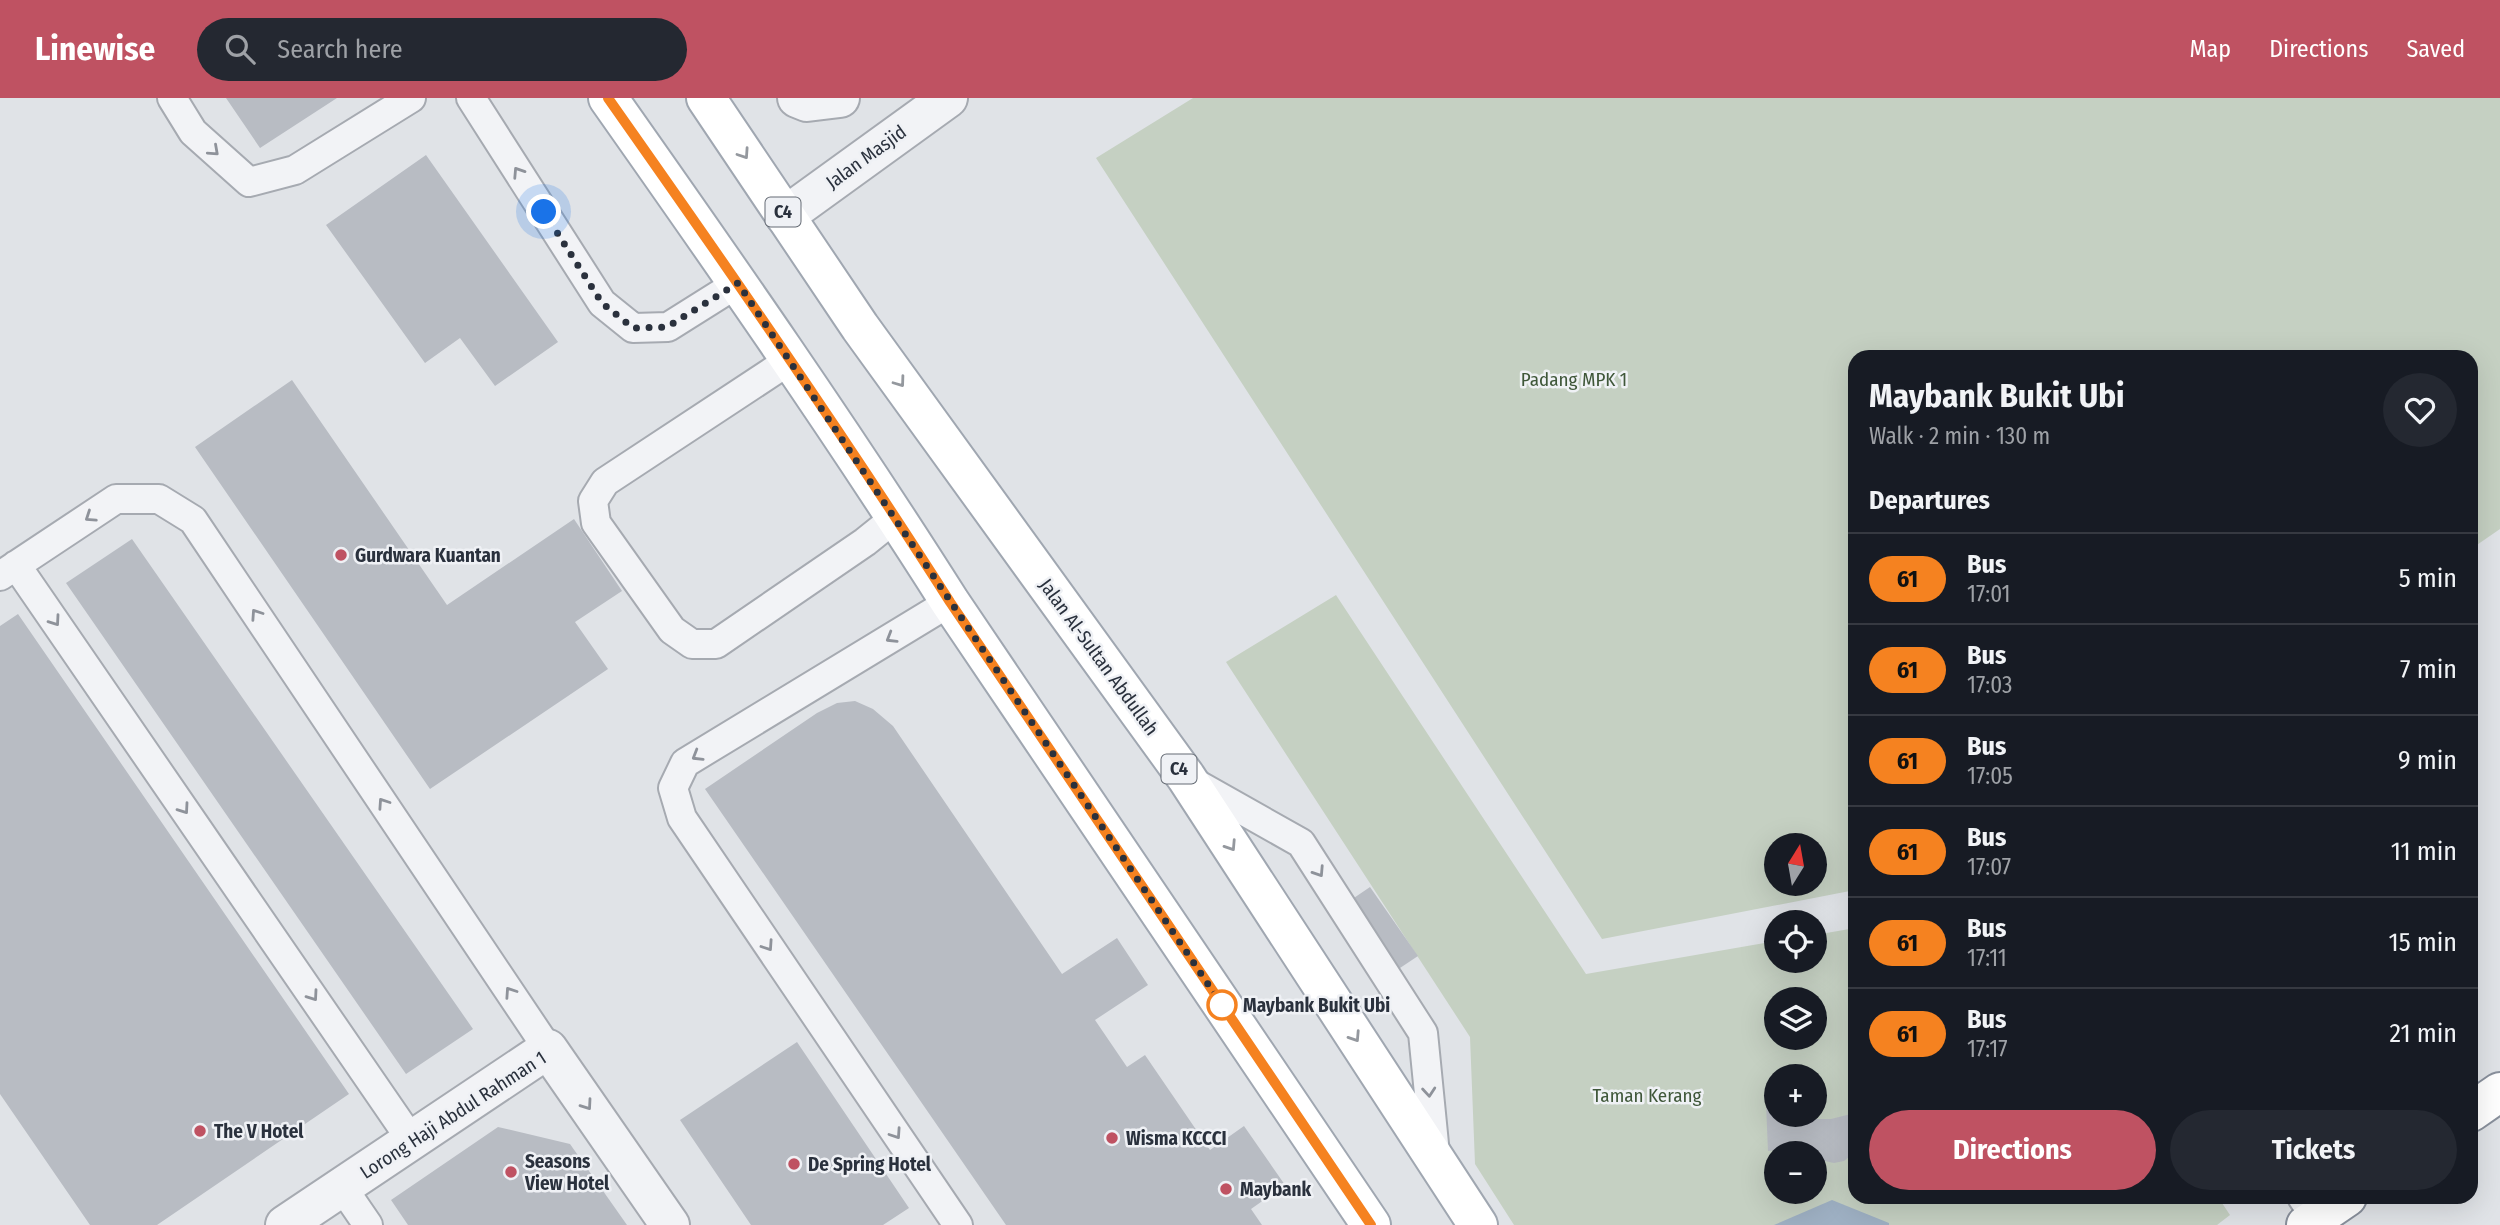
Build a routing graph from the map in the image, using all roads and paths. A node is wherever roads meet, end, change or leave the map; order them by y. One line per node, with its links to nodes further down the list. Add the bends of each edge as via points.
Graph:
1 (172, 98): 2 (lane, one-way to 2, via 194,132 249,182 295,170)
2 (411, 98)
3 (471, 98): 10 (lane, one-way to 3, via 667,327 633,328 602,303)
4 (608, 98): 10 (main road)
5 (705, 98): 9 (main road, Jalan Al-Sultan Abdullah / C4, one-way to 9)
6 (797, 98): 7 (street, via 807,102)
7 (840, 98)
8 (948, 98): 9 (street, Jalan Masjid)
9 (785, 216): 15 (main road, Jalan Al-Sultan Abdullah / C4, one-way to 15, via 860,327)
10 (738, 283): 11 (main road)
11 (790, 360): 12 (main road); 12 (lane, via 605,482 593,500 596,523 672,630 692,644 716,644)
12 (896, 517): 14 (main road)
13 (8, 570): 16 (lane, one-way to 13, via 193,520 159,499 116,499); 19 (lane, one-way to 19)
14 (950, 602): 25 (lane, one-way to 25, via 685,763 673,788 682,818); 26 (main road)
15 (1186, 777): 20 (main road, Jalan Al-Sultan Abdullah / C4, one-way to 20); 20 (lane, one-way to 20, via 1301,843 1423,1032)
16 (548, 1049): 19 (street, Lorong Haji Abdul Rahman 1); 24 (street, Lorong Haji Abdul Rahman 1, one-way to 24)
17 (2500, 1092): 18 (main road)
18 (2478, 1107)
19 (412, 1141): 21 (street, Lorong Haji Abdul Rahman 1)
20 (1435, 1159): 27 (main road, Jalan Al-Sultan Abdullah / C4)
21 (342, 1187): 22 (street, Lorong Haji Abdul Rahman 1); 23 (lane)
22 (285, 1225)
23 (368, 1225)
24 (670, 1225)
25 (958, 1225)
26 (1371, 1225)
27 (1478, 1225)

